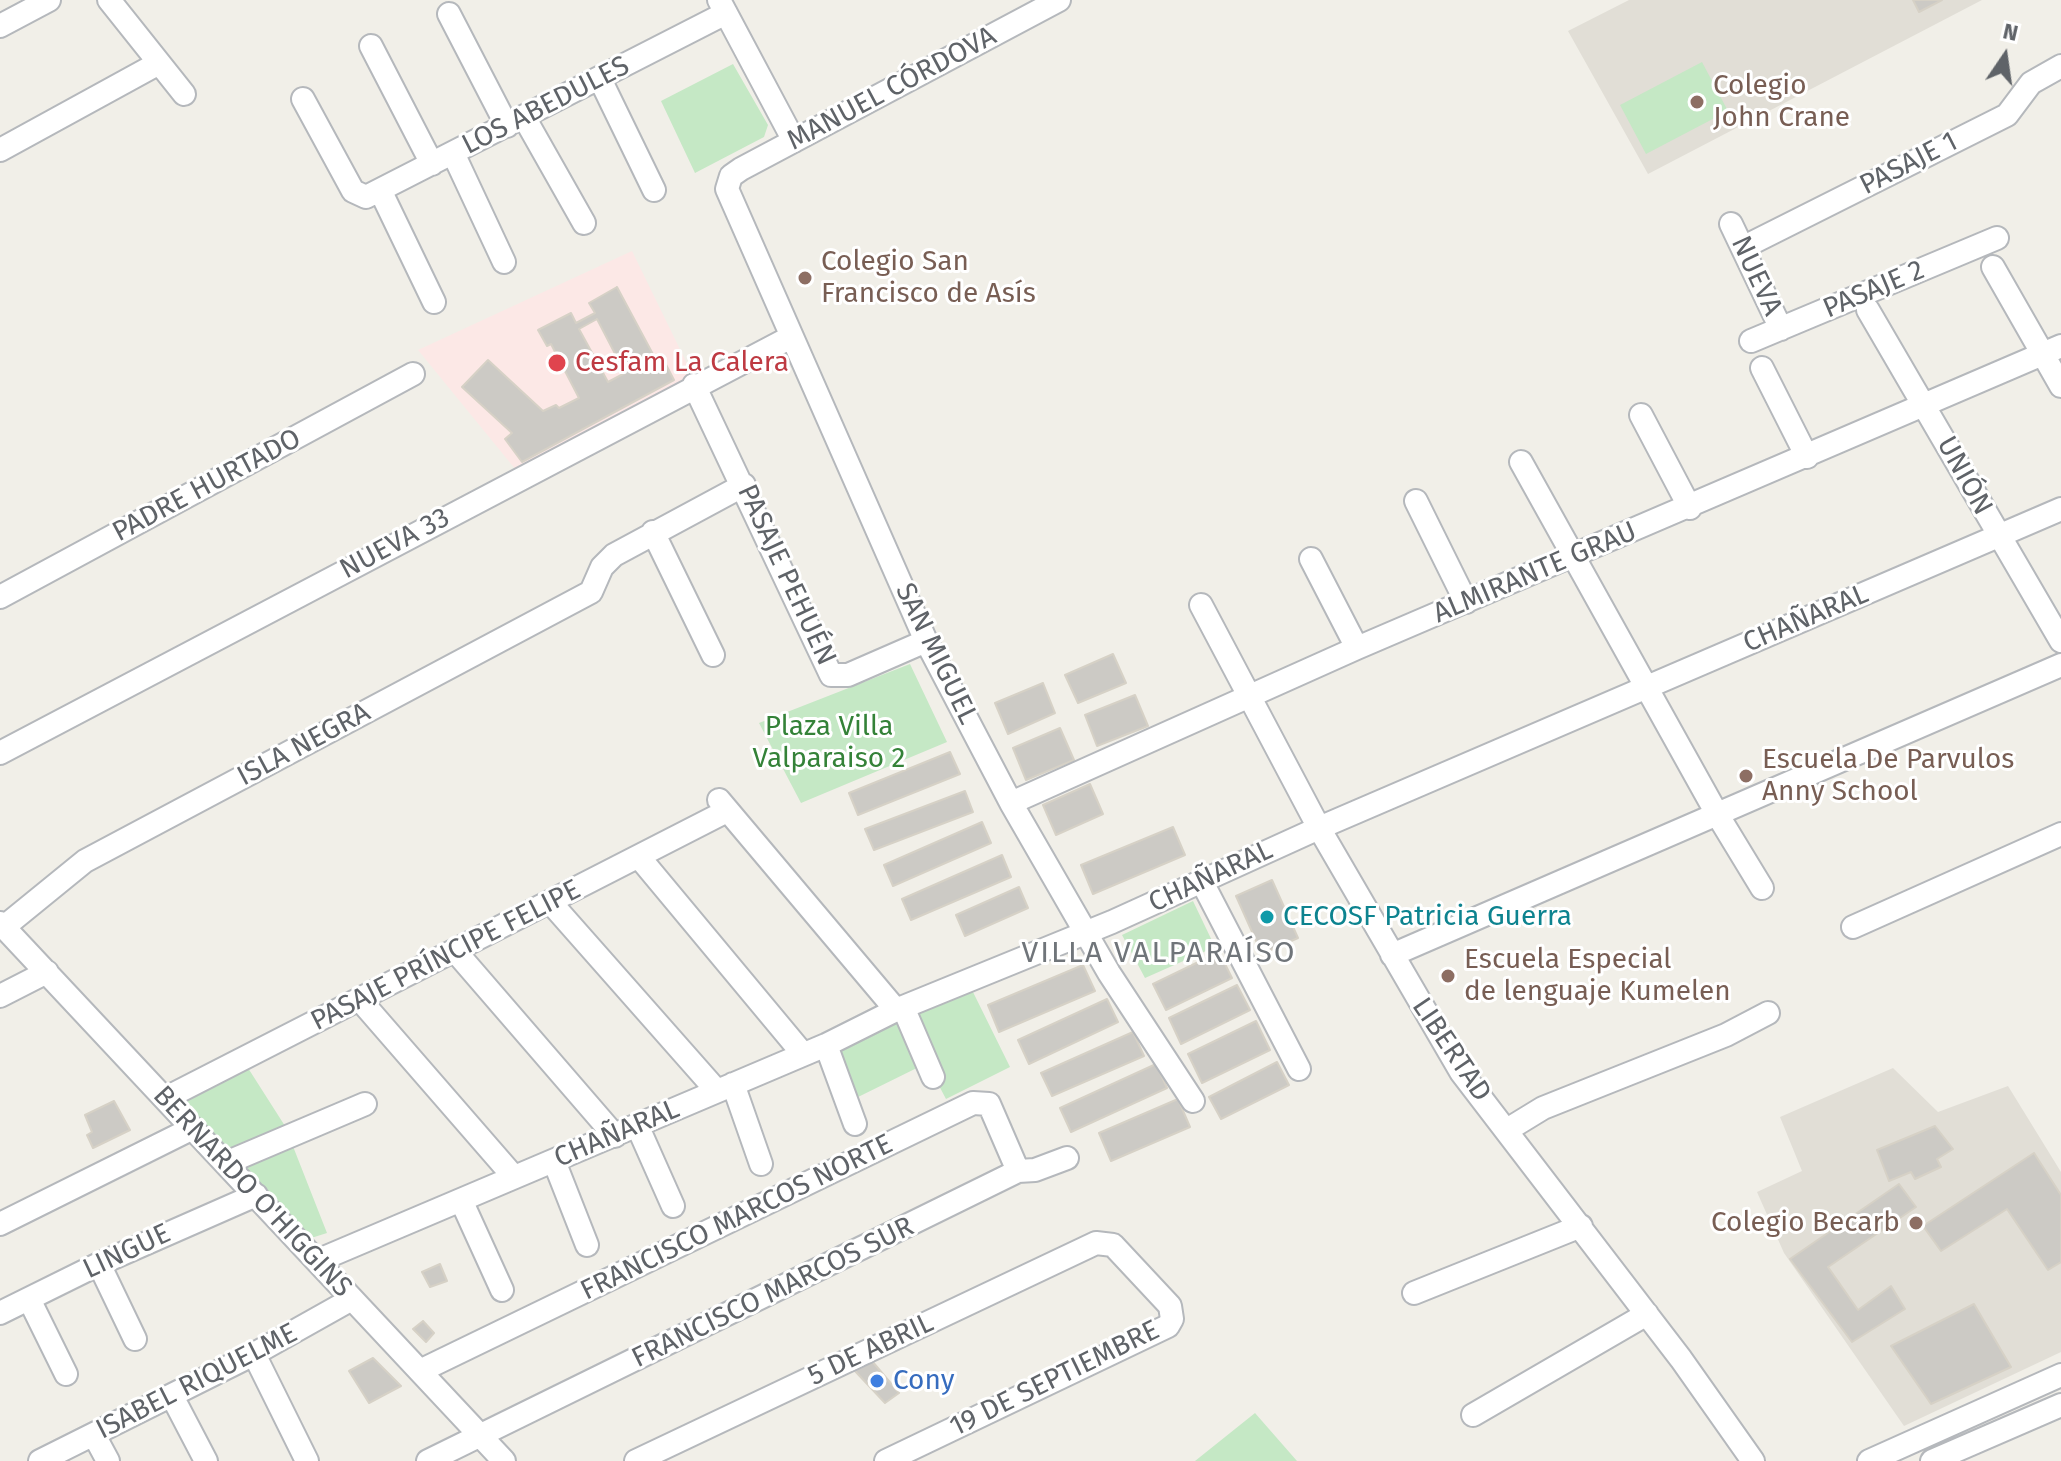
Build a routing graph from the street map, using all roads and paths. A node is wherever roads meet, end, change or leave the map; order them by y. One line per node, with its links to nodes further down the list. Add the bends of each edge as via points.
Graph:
1 (49, 0): 6 (street)
2 (109, 0): 8 (street)
3 (1059, 0): 14 (street, MANUEL CÓRDOVA)
4 (723, 6): 10 (street, LOS ABEDULES); 14 (street)
5 (449, 14): 13 (street)
6 (0, 26)
7 (371, 46): 17 (street)
8 (159, 63): 11 (street); 15 (street)
9 (2061, 66): 24 (street, PASAJE 1, via 2031,83 2007,115)
10 (600, 79): 13 (street, LOS ABEDULES); 19 (street)
11 (184, 94)
12 (303, 99): 20 (street, via 353,191)
13 (516, 122): 16 (street, LOS ABEDULES); 21 (street)
14 (794, 141): 18 (street, MANUEL CÓRDOVA)
15 (0, 150)
16 (453, 153): 17 (street, LOS ABEDULES); 25 (street)
17 (432, 164): 20 (street, LOS ABEDULES)
18 (727, 182): 30 (street, SAN MIGUEL, via 728,198)
19 (654, 190)
20 (373, 193): 27 (street)
21 (584, 223)
22 (1731, 224): 24 (street, NUEVA)
23 (1997, 238): 29 (street, PASAJE 2)
24 (1744, 247): 29 (street, NUEVA)
25 (504, 262)
26 (1993, 267): 32 (street)
27 (434, 302)
28 (1868, 310): 37 (street, UNIÓN)
29 (1781, 329): 31 (street, PASAJE 2)
30 (791, 337): 35 (street, NUEVA 33); 52 (street, SAN MIGUEL)
31 (1751, 341)
32 (2052, 350): 36 (street); 37 (street, ALMIRANTE GRAU)
33 (1762, 368): 39 (street)
34 (413, 374): 49 (street, PADRE HURTADO)
35 (694, 385): 41 (street, PASAJE PEHUÉN); 59 (street, NUEVA 33)
36 (2061, 386)
37 (1924, 406): 39 (street, ALMIRANTE GRAU); 46 (street, UNIÓN)
38 (1641, 415): 43 (street)
39 (1807, 457): 43 (street, ALMIRANTE GRAU)
40 (1521, 462): 47 (street)
41 (744, 485): 45 (street, ISLA NEGRA); 52 (street, PASAJE PEHUÉN, via 831,675 848,675)
42 (1416, 501): 50 (street)
43 (1690, 508): 47 (street, ALMIRANTE GRAU)
44 (2061, 509): 46 (street, CHAÑARAL)
45 (653, 532): 55 (street); 68 (street, ISLA NEGRA, via 614,555 591,592 85,861)
46 (1998, 537): 53 (street, UNIÓN); 57 (street, CHAÑARAL)
47 (1572, 558): 50 (street, ALMIRANTE GRAU); 57 (street)
48 (1311, 559): 54 (street)
49 (0, 597)
50 (1466, 602): 54 (street, ALMIRANTE GRAU)
51 (1201, 605): 58 (street, LIBERTAD)
52 (926, 641): 60 (street, SAN MIGUEL)
53 (2061, 641)
54 (1357, 648): 58 (street, ALMIRANTE GRAU)
55 (713, 655)
56 (2061, 665): 61 (street)
57 (1646, 687): 61 (street); 62 (street, CHAÑARAL)
58 (1250, 696): 60 (street, ALMIRANTE GRAU); 62 (street, LIBERTAD)
59 (0, 753)
60 (1011, 803): 70 (street, SAN MIGUEL)
61 (1717, 814): 66 (street); 72 (street)
62 (1319, 828): 65 (street, CHAÑARAL); 72 (street, LIBERTAD)
63 (2061, 834): 69 (street)
64 (639, 857): 67 (street, PASAJE PRÍNCIPE FELIPE); 76 (street, PASAJE PRÍNCIPE FELIPE, via 722,805); 79 (street)
65 (1202, 882): 70 (street, CHAÑARAL); 80 (street)
66 (1762, 888)
67 (551, 903): 71 (street, PASAJE PRÍNCIPE FELIPE); 82 (street)
68 (2, 925): 73 (street, BERNARDO O'HIGGINS)
69 (1853, 927)
70 (1086, 932): 76 (street, CHAÑARAL); 84 (street, SAN MIGUEL)
71 (456, 952): 75 (street, PASAJE PRÍNCIPE FELIPE); 90 (street)
72 (1392, 955): 89 (street, LIBERTAD, via 1461,1072)
73 (47, 972): 74 (street); 83 (street, BERNARDO O'HIGGINS)
74 (0, 996)
75 (361, 1001): 83 (street, PASAJE PRÍNCIPE FELIPE); 96 (street)
76 (899, 1009): 78 (street, CHAÑARAL); 81 (street)
77 (1768, 1013): 89 (street, via 1543,1108)
78 (826, 1045): 79 (street, CHAÑARAL); 86 (street)
79 (803, 1054): 82 (street, CHAÑARAL)
80 (1299, 1069)
81 (933, 1077)
82 (725, 1088): 87 (street, CHAÑARAL); 94 (street)
83 (166, 1098): 88 (street, BERNARDO O'HIGGINS)
84 (1193, 1101)
85 (365, 1104): 93 (street)
86 (855, 1124)
87 (637, 1125): 90 (street, CHAÑARAL); 99 (street)
88 (193, 1128): 93 (street, BERNARDO O'HIGGINS); 100 (street)
89 (1507, 1130): 101 (street, LIBERTAD)
90 (615, 1136): 92 (street, CHAÑARAL)
91 (1067, 1158): 95 (street, FRANCISCO MARCOS SUR)
92 (554, 1161): 96 (street, CHAÑARAL); 103 (street)
93 (226, 1163): 97 (street, BERNARDO O'HIGGINS)
94 (761, 1164)
95 (1018, 1171): 114 (street, FRANCISCO MARCOS NORTE, via 989,1104 973,1103); 121 (street, FRANCISCO MARCOS SUR)
96 (514, 1177): 98 (street, CHAÑARAL)
97 (256, 1195): 104 (street, BERNARDO O'HIGGINS); 105 (street, LINGUE)
98 (461, 1200): 104 (street, CHAÑARAL); 106 (street)
99 (673, 1206)
100 (0, 1224)
101 (1581, 1226): 107 (street); 111 (street, LIBERTAD)
102 (1106, 1242): 128 (street, 5 DE ABRIL); 129 (street, 19 DE SEPTIEMBRE, via 1170,1306 1168,1326)
103 (587, 1245)
104 (317, 1261): 109 (street, BERNARDO O'HIGGINS)
105 (99, 1264): 108 (street, LINGUE); 112 (street)
106 (502, 1290)
107 (1414, 1293)
108 (29, 1299): 110 (street, LINGUE); 115 (street)
109 (352, 1299): 113 (street, ISABEL RIQUELME); 114 (street, BERNARDO O'HIGGINS)
110 (0, 1313)
111 (1647, 1314): 119 (street); 130 (street, LIBERTAD)
112 (135, 1339)
113 (254, 1354): 117 (street, ISABEL RIQUELME); 125 (street)
114 (420, 1371): 121 (street, BERNARDO O'HIGGINS)
115 (66, 1374)
116 (2061, 1375): 131 (street)
117 (172, 1396): 120 (street, ISABEL RIQUELME); 124 (street)
118 (2061, 1405): 132 (street)
119 (1473, 1415)
120 (94, 1435): 122 (street, ISABEL RIQUELME); 123 (street)
121 (479, 1435): 126 (street, FRANCISCO MARCOS SUR); 127 (street, BERNARDO O'HIGGINS)
122 (40, 1461)
123 (108, 1461)
124 (206, 1461)
125 (307, 1461)
126 (428, 1461)
127 (504, 1461)
128 (636, 1461)
129 (886, 1461)
130 (1753, 1461)
131 (1869, 1461)
132 (1932, 1461)

